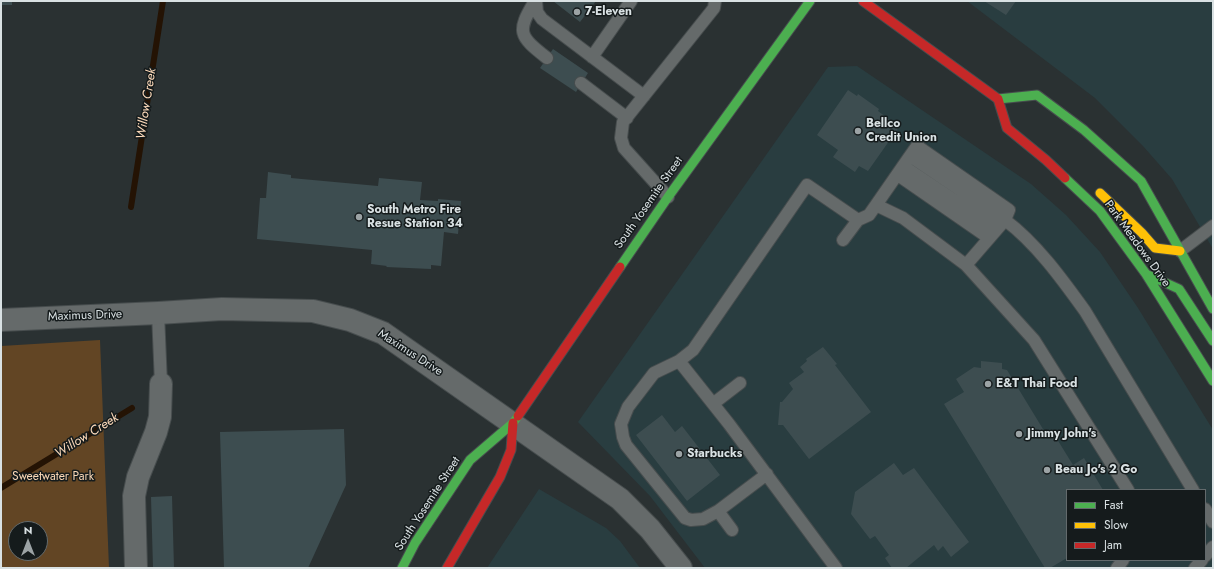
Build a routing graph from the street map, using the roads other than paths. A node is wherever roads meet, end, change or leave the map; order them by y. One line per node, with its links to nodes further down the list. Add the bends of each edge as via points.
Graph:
1 (535, 1): 6 (lane, via 537,12 542,19); 7 (lane, via 525,17 523,32 532,47)
2 (631, 1): 6 (lane)
3 (716, 1): 9 (lane, via 714,8)
4 (810, 1): 16 (main road, South Yosemite Street)
5 (863, 1): 10 (main road)
6 (592, 57): 9 (lane)
7 (547, 58)
8 (581, 83): 11 (lane)
9 (644, 96): 11 (lane)
10 (998, 99): 12 (main road, Park Meadows Drive, via 1007,128); 23 (main road, via 1037,95 1084,130 1141,181)
11 (627, 118): 16 (lane, via 623,122 621,138 624,148)
12 (1015, 134): 13 (main road); 25 (main road, Park Meadows Drive, via 1100,211)
13 (1033, 136)
14 (904, 166): 17 (lane); 19 (lane); 21 (lane)
15 (1091, 185): 23 (main road, via 1155,248)
16 (668, 197): 35 (main road, South Yosemite Street)
17 (876, 205): 18 (lane, via 868,215); 24 (lane, via 903,218)
18 (858, 220): 22 (lane); 30 (lane, via 807,185 693,350)
19 (1005, 220): 21 (lane); 38 (lane, via 1019,231 1065,283)
20 (1213, 226): 23 (lane)
21 (993, 233): 24 (lane)
22 (843, 240)
23 (1180, 251): 26 (main road)
24 (966, 265): 37 (lane, via 1034,340)
25 (1146, 274): 29 (main road, via 1179,289); 31 (main road, Park Meadows Drive)
26 (1213, 309)
27 (158, 313): 28 (street, Maximus Drive); 33 (lane); 35 (street, Maximus Drive, via 222,309 313,311 350,320 382,333)
28 (1, 320)
29 (1213, 341)
30 (679, 361): 34 (lane); 39 (lane, via 654,373 628,407 621,424 623,437 626,445 685,518 703,519)
31 (1213, 381)
32 (740, 383): 34 (lane)
33 (161, 384): 45 (street, via 160,417 138,477 134,496)
34 (714, 403): 36 (lane)
35 (513, 423): 46 (main road, South Yosemite Street, via 470,460 415,543); 47 (main road, via 511,450 500,477); 48 (street, Maximus Drive, via 620,499 650,529)
36 (766, 474): 39 (lane); 49 (lane)
37 (1127, 489)
38 (1192, 489)
39 (718, 510): 42 (lane)
40 (1206, 511): 41 (lane)
41 (1213, 522)
42 (732, 530)
43 (1213, 547): 44 (lane)
44 (1206, 555)
45 (136, 568)
46 (402, 568)
47 (447, 568)
48 (681, 568)
49 (836, 568)

